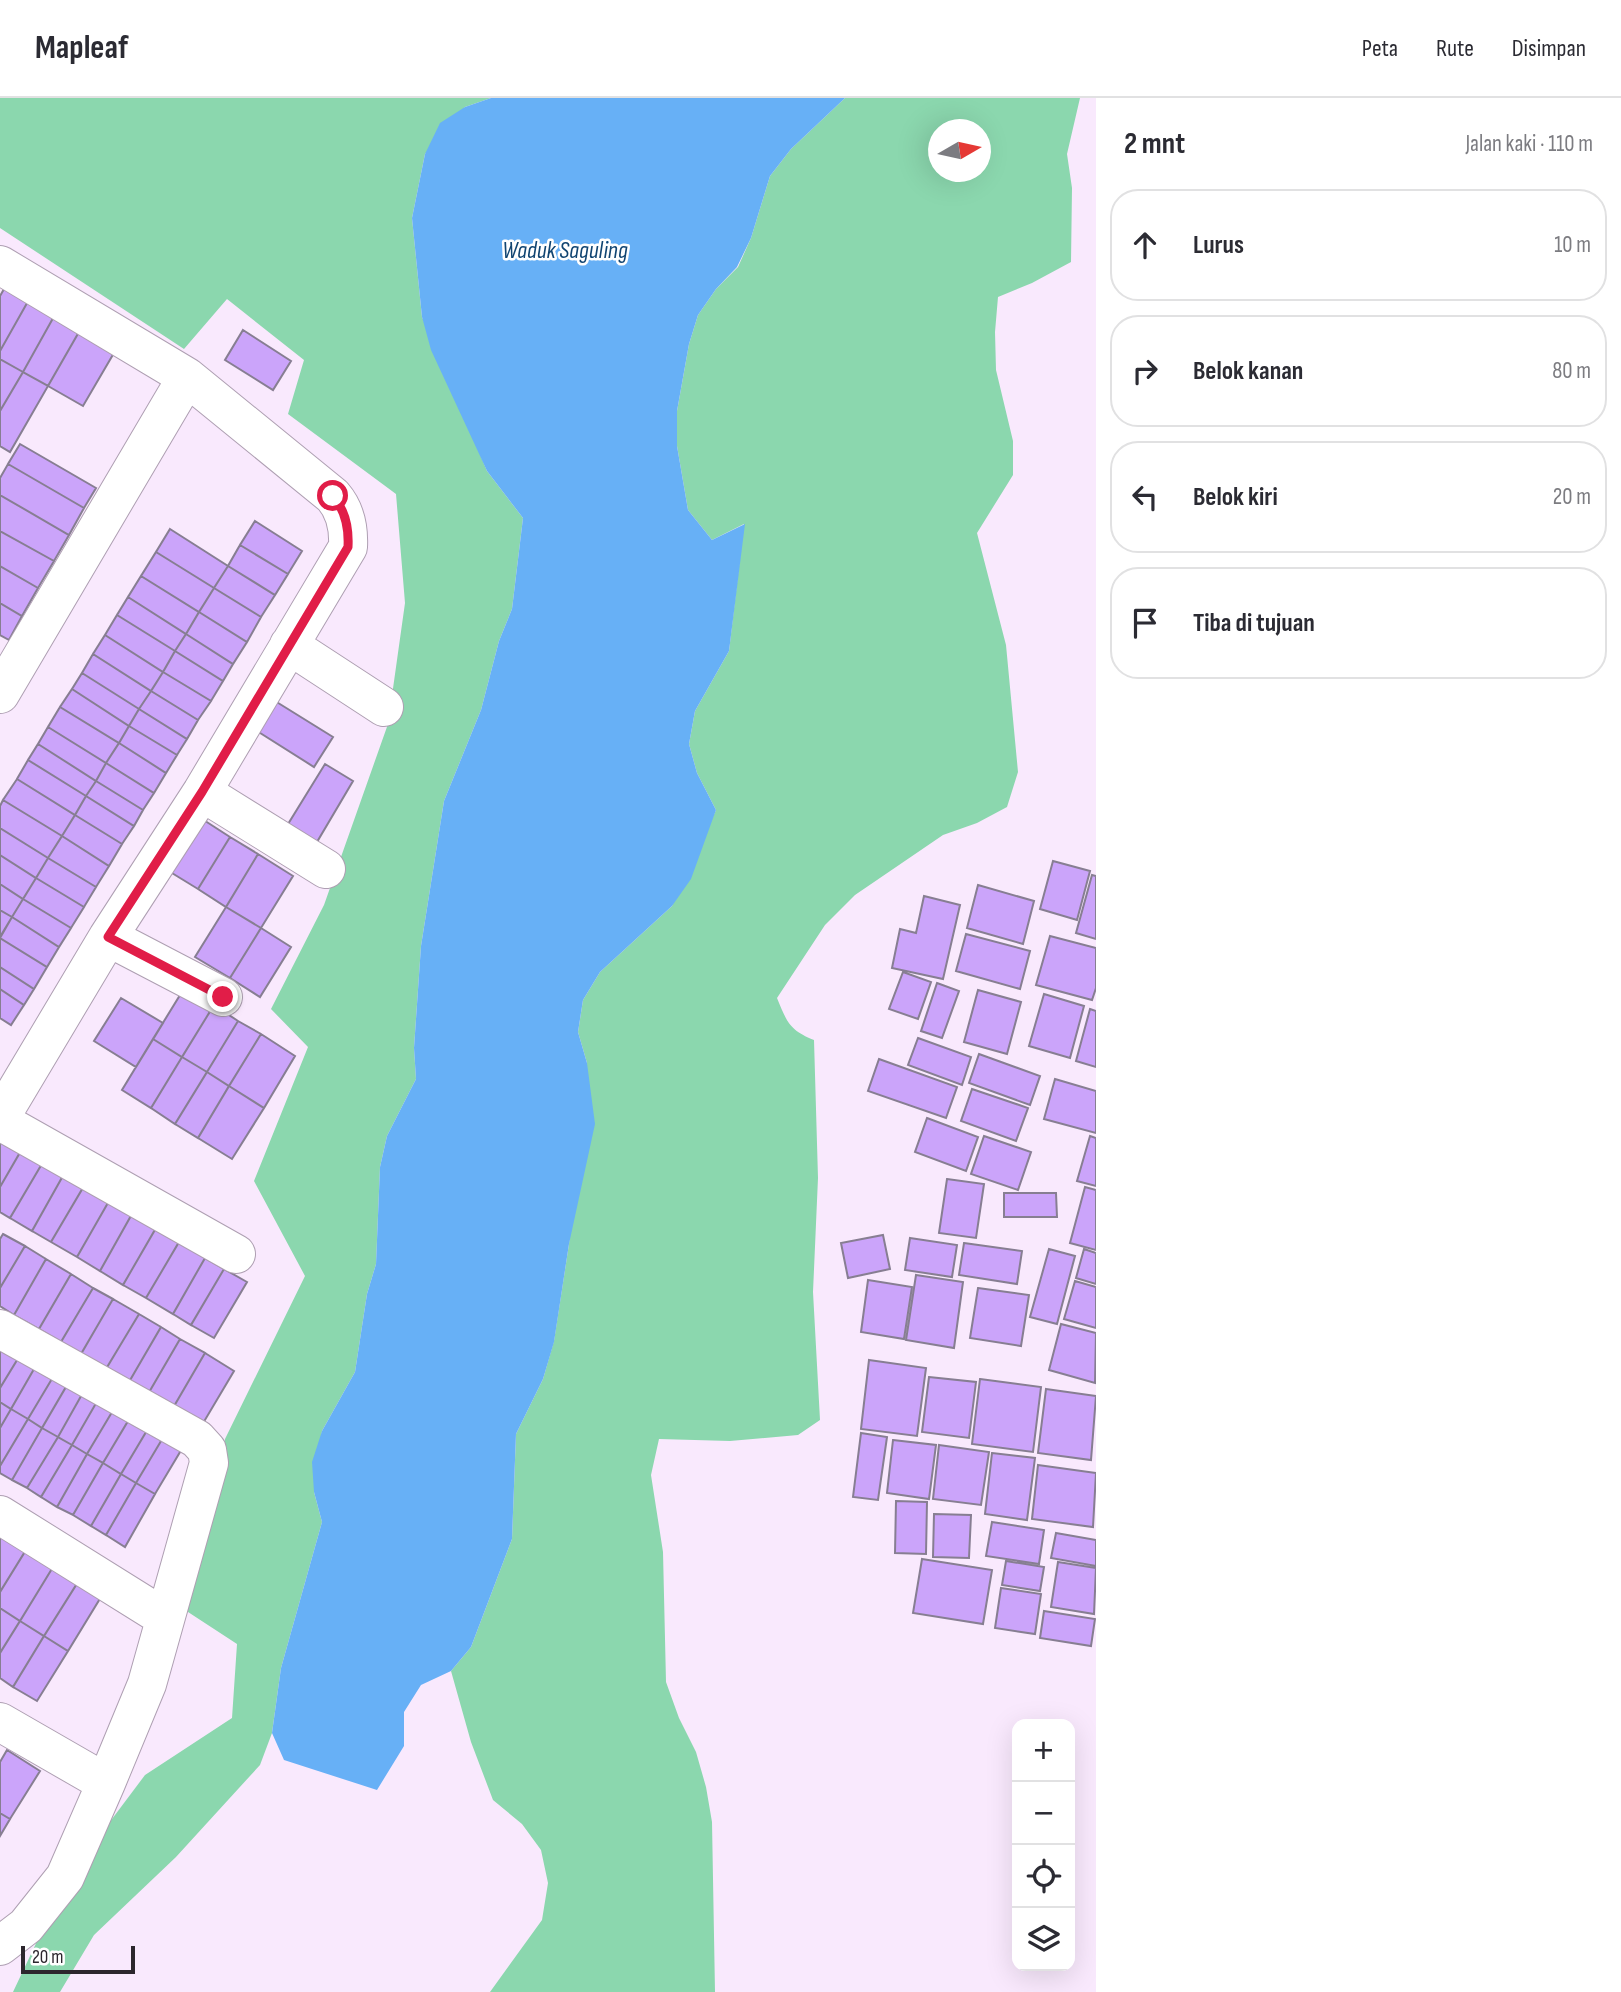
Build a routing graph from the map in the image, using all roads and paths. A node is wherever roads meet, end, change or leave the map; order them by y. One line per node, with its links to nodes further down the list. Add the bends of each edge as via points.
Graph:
1 (0, 265): 2 (street)
2 (187, 377): 3 (street, via 342,506 348,547); 4 (street)
3 (289, 645): 5 (street); 6 (street)
4 (0, 694)
5 (384, 706)
6 (202, 792): 7 (street); 8 (street)
7 (326, 869)
8 (108, 937): 9 (street); 10 (street)
9 (223, 997)
10 (0, 1120): 11 (street)
11 (236, 1254)
12 (0, 1329): 14 (street, via 197,1439 207,1450 209,1463)
13 (0, 1515): 14 (street)
14 (165, 1618): 16 (street, via 146,1684)
15 (0, 1722): 16 (street)
16 (106, 1783): 17 (street, via 65,1877)
17 (9, 1928)

